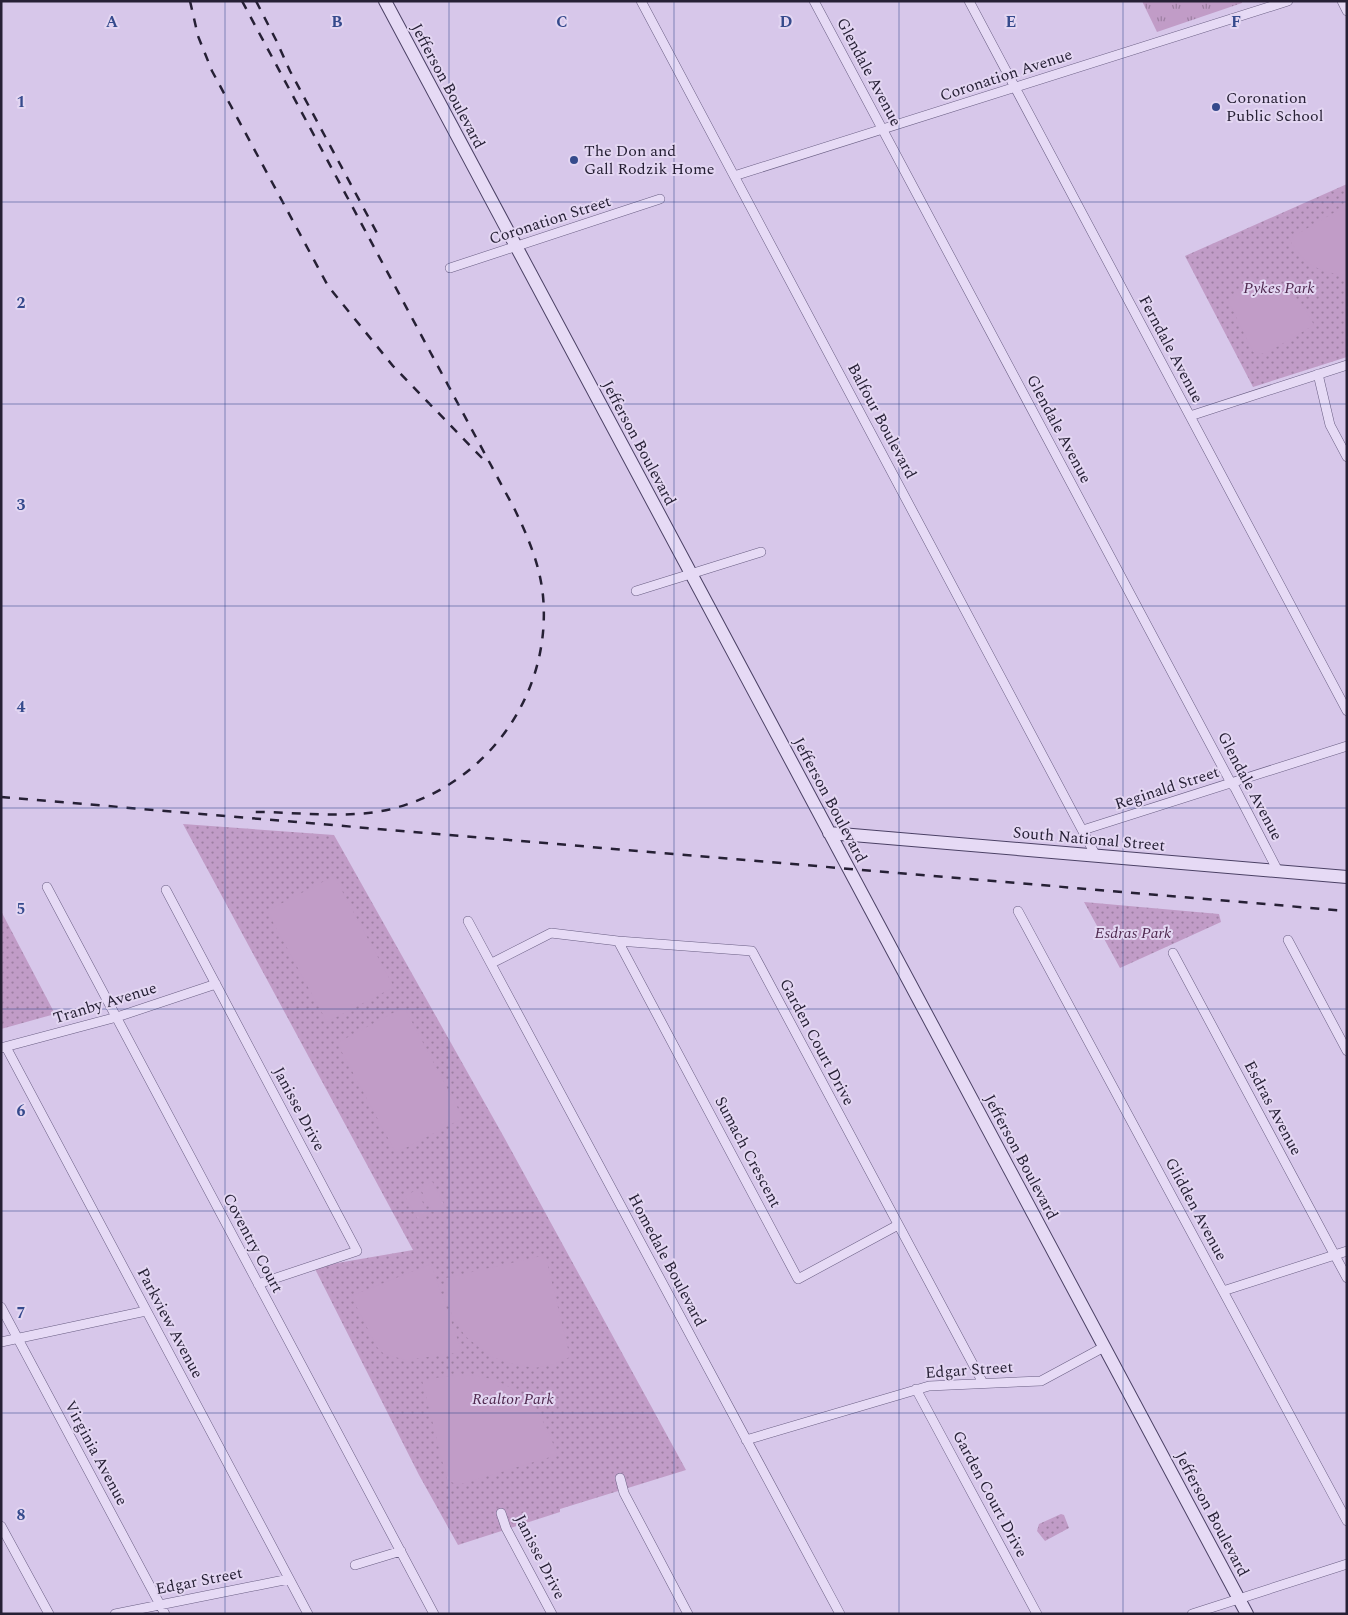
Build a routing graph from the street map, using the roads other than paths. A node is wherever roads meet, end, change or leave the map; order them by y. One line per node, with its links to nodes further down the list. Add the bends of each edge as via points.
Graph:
1 (385, 1): 12 (street, Jefferson Boulevard)
2 (641, 1): 10 (street, Balfour Boulevard)
3 (814, 1): 9 (street, Glendale Avenue)
4 (969, 1): 8 (street, Ferndale Avenue)
5 (1288, 1): 8 (street, Coronation Avenue)
6 (1342, 1): 7 (street)
7 (1347, 11)
8 (1015, 88): 9 (street, Coronation Avenue); 16 (street, Ferndale Avenue)
9 (883, 130): 10 (street, Coronation Avenue); 23 (street, Glendale Avenue)
10 (734, 176): 24 (street, Balfour Boulevard)
11 (660, 199): 12 (street, Coronation Street)
12 (517, 247): 13 (street, Coronation Street); 19 (street, Jefferson Boulevard)
13 (450, 268)
14 (1347, 365): 15 (street)
15 (1318, 374): 16 (street); 17 (street, via 1330,425)
16 (1190, 416): 21 (street, Ferndale Avenue)
17 (1347, 457)
18 (761, 552): 19 (street)
19 (690, 574): 20 (street); 25 (street, Jefferson Boulevard)
20 (636, 591)
21 (1347, 711)
22 (1347, 746): 23 (street, Reginald Street)
23 (1231, 783): 24 (street, Reginald Street); 27 (street, Glendale Avenue)
24 (1083, 830): 26 (street, Balfour Boulevard)
25 (829, 833): 26 (street, South National Street); 51 (street, Jefferson Boulevard)
26 (1096, 856): 27 (street, South National Street)
27 (1278, 871): 28 (street, South National Street)
28 (1347, 877)
29 (46, 887): 38 (street, Coventry Court)
30 (166, 890): 37 (street, Janisse Drive)
31 (1018, 911): 46 (street, Glidden Avenue)
32 (468, 921): 36 (street, Homedale Boulevard)
33 (1288, 940): 40 (street)
34 (618, 941): 36 (street, Garden Court Drive, via 551,933); 41 (street, Garden Court Drive, via 752,951); 41 (street, Sumach Crescent, via 798,1279)
35 (1173, 953): 43 (street, Esdras Avenue)
36 (492, 963): 54 (street, Homedale Boulevard)
37 (216, 984): 38 (street, Tranby Avenue); 45 (street, Janisse Drive, via 357,1251)
38 (117, 1017): 39 (street, Tranby Avenue); 45 (street, Coventry Court)
39 (4, 1048): 48 (street, Parkview Avenue)
40 (1347, 1051)
41 (898, 1225): 52 (street, Garden Court Drive)
42 (1347, 1251): 43 (street)
43 (1334, 1255): 44 (street, Esdras Avenue); 46 (street)
44 (1347, 1278)
45 (258, 1284): 59 (street, Coventry Court)
46 (1223, 1291): 57 (street, Glidden Avenue)
47 (1, 1307): 49 (street, Virginia Avenue)
48 (146, 1311): 49 (street); 62 (street, Parkview Avenue)
49 (18, 1339): 50 (street); 64 (street, Virginia Avenue)
50 (1, 1342)
51 (1104, 1347): 52 (street, Edgar Street, via 1041,1381); 63 (street, Jefferson Boulevard)
52 (983, 1383): 53 (street, Edgar Street)
53 (916, 1389): 54 (street, Edgar Street); 73 (street, Garden Court Drive)
54 (746, 1440): 72 (street, Homedale Boulevard)
55 (620, 1478): 71 (street, via 624,1493)
56 (501, 1513): 70 (street, Janisse Drive)
57 (1347, 1521)
58 (1, 1526): 65 (street)
59 (401, 1551): 61 (street); 69 (street, Coventry Court)
60 (1347, 1564): 63 (street)
61 (355, 1565)
62 (289, 1579): 64 (street, Edgar Street); 68 (street, Parkview Avenue)
63 (1239, 1599): 74 (street); 75 (street, Jefferson Boulevard)
64 (160, 1604): 66 (street, Edgar Street); 67 (street, Virginia Avenue)
65 (49, 1614)
66 (115, 1614)
67 (165, 1614)
68 (308, 1614)
69 (434, 1614)
70 (552, 1614)
71 (688, 1614)
72 (840, 1614)
73 (1037, 1614)
74 (1192, 1614)
75 (1247, 1614)

